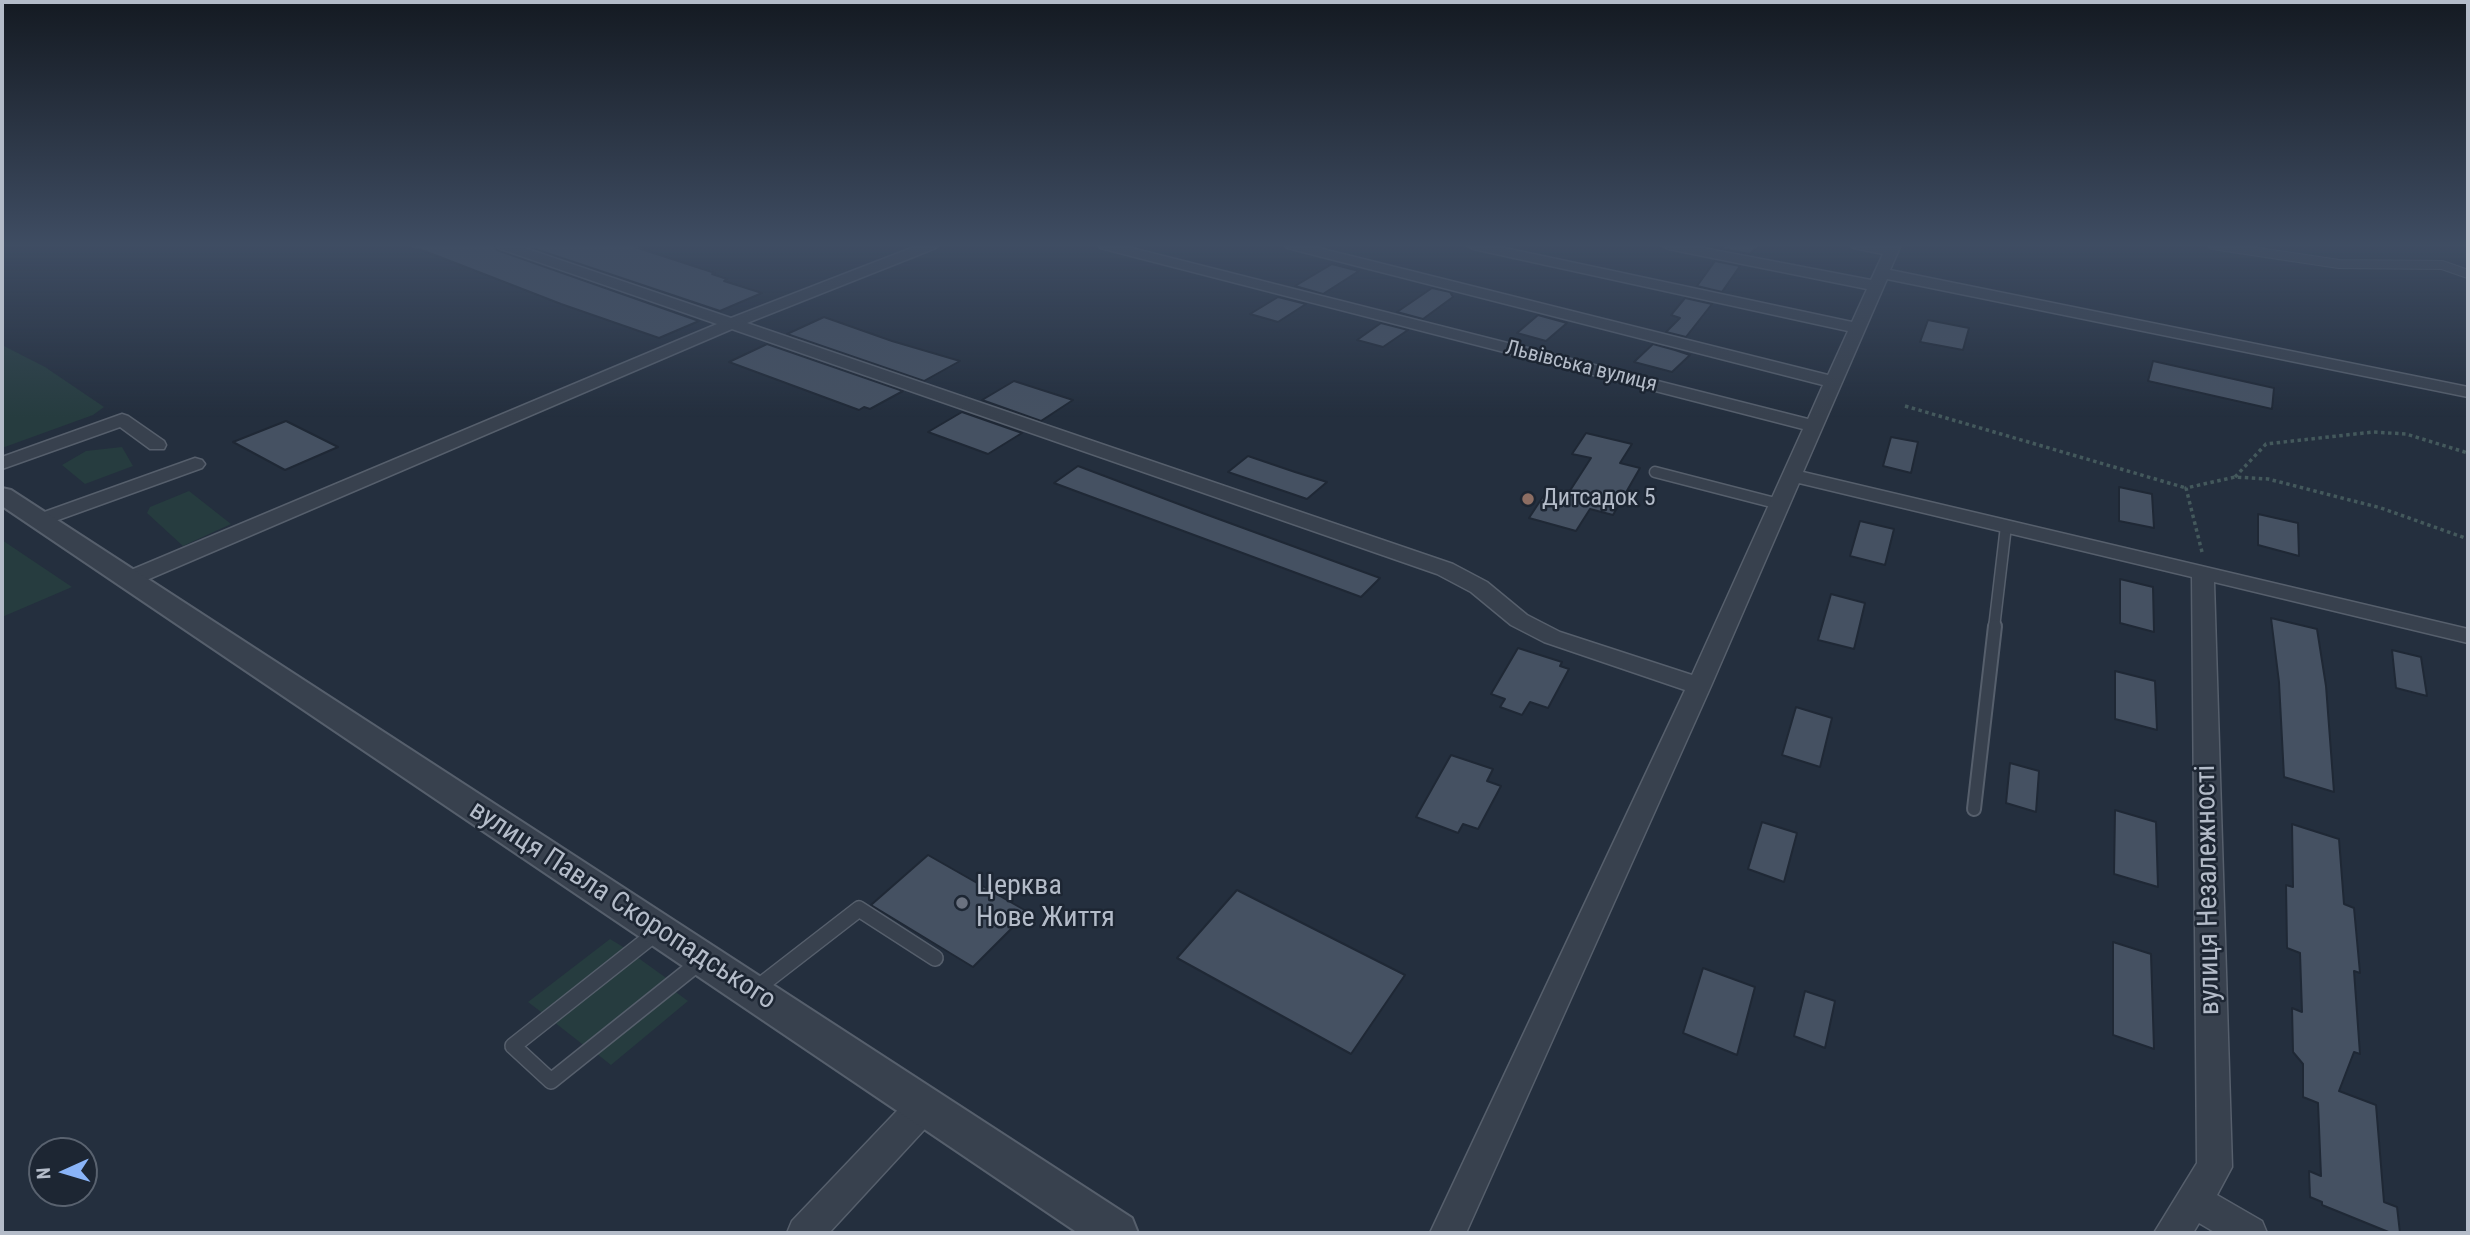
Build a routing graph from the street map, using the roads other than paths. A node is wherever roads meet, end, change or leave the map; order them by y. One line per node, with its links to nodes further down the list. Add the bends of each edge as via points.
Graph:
1 (674, 303): 8 (street)
2 (784, 303): 8 (street)
3 (1333, 303): 12 (street, Львівська вулиця)
4 (1522, 303): 10 (street)
5 (1741, 303): 9 (street)
6 (1868, 303): 9 (street)
7 (2062, 303): 11 (street)
8 (733, 323): 23 (street); 25 (street, via 1445,569 1479,587 1518,620 1552,637)
9 (1857, 328): 10 (street)
10 (1833, 382): 12 (street)
11 (2468, 392)
12 (1813, 426): 17 (street)
13 (157, 445): 14 (street, via 122,420)
14 (2, 463)
15 (195, 464): 20 (street)
16 (1655, 472): 19 (lane)
17 (1791, 475): 19 (street); 21 (street)
18 (2, 495): 20 (street, вулиця Павла Скоропадського)
19 (1779, 504): 25 (street)
20 (40, 520): 23 (street, вулиця Павла Скоропадського)
21 (2006, 526): 22 (street); 26 (lane)
22 (2203, 574): 24 (street); 32 (street, вулиця Незалежності, via 2214,1167)
23 (127, 580): 27 (street, вулиця Павла Скоропадського)
24 (2468, 636)
25 (1699, 686): 35 (street)
26 (1974, 809)
27 (659, 931): 29 (street, вулиця Павла Скоропадського); 29 (lane, via 513,1046 551,1081)
28 (935, 958): 30 (lane, via 859,909)
29 (703, 960): 30 (street, вулиця Павла Скоропадського)
30 (752, 992): 31 (street, вулиця Павла Скоропадського)
31 (924, 1106): 33 (street); 34 (street, вулиця Павла Скоропадського)
32 (2195, 1201): 36 (street, вулиця Незалежності); 37 (street)
33 (805, 1233)
34 (1116, 1233)
35 (1448, 1233)
36 (2172, 1233)
37 (2249, 1233)

